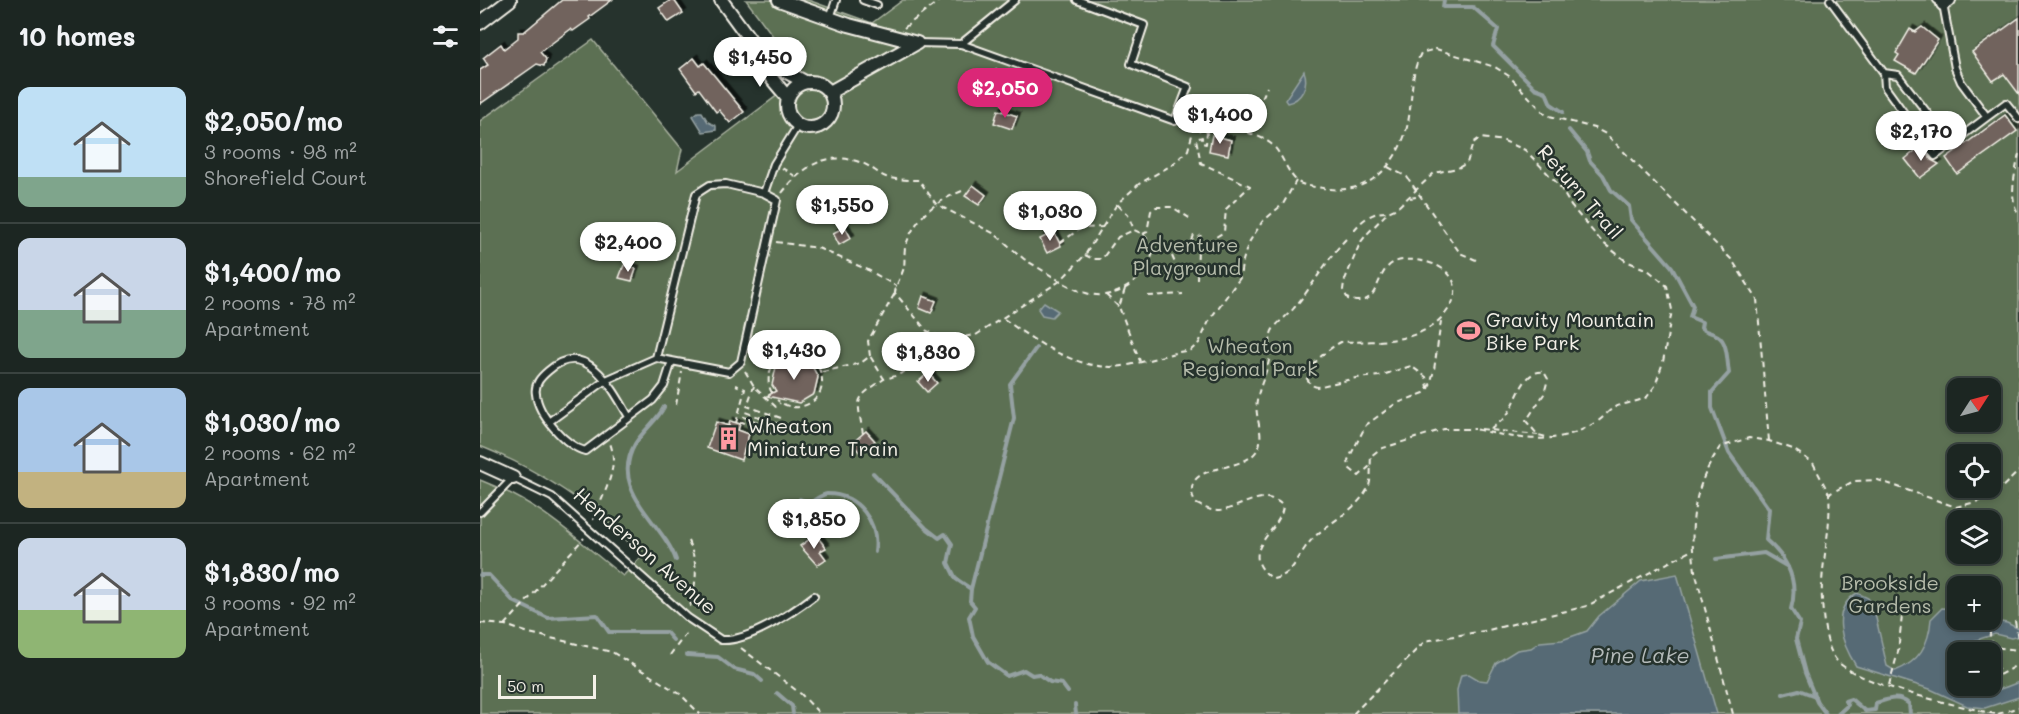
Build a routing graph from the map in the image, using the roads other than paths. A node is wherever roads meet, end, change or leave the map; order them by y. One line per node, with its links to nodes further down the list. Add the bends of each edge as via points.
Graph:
1 (510, 0): 12 (street)
2 (779, 0): 11 (street)
3 (836, 0): 11 (lane)
4 (863, 0): 10 (lane)
5 (1016, 0): 14 (lane)
6 (1077, 0): 14 (lane, via 1144,25 1131,64 1188,87 1175,120)
7 (1830, 0): 16 (lane)
8 (1943, 1): 20 (lane, via 1955,68)
9 (728, 2): 15 (street)
10 (877, 5)
11 (830, 19): 13 (street)
12 (480, 22)
13 (917, 43): 14 (lane); 18 (street)
14 (961, 44)
15 (765, 60): 17 (street); 19 (street, via 772,79)
16 (1884, 73): 23 (lane, via 1898,75); 23 (lane, via 1885,87 1935,156)
17 (804, 82): 18 (street, via 819,83); 19 (street)
18 (830, 92): 22 (street, via 833,107 827,122 813,128)
19 (788, 98): 22 (street, via 788,113)
20 (1987, 117): 21 (lane, via 2006,103); 23 (lane)
21 (2019, 119)
22 (798, 125): 24 (lane, via 774,164)
23 (1950, 144)
24 (764, 193): 25 (lane, via 726,184 710,185 696,194); 26 (lane, via 777,200 741,362 729,372)
25 (656, 358): 26 (lane); 27 (lane)
26 (672, 361): 28 (lane, via 664,386 653,400)
27 (606, 380): 28 (lane); 29 (lane); 29 (lane, via 589,363 568,361 551,368 539,380 535,394)
28 (628, 417): 29 (lane, via 585,451 573,447)
29 (550, 421)
30 (480, 463): 31 (street, Henderson Avenue)
31 (513, 478): 32 (lane); 33 (lane, Henderson Avenue, via 552,497 688,618 721,640 731,641 773,622)
32 (480, 512)
33 (814, 596)

